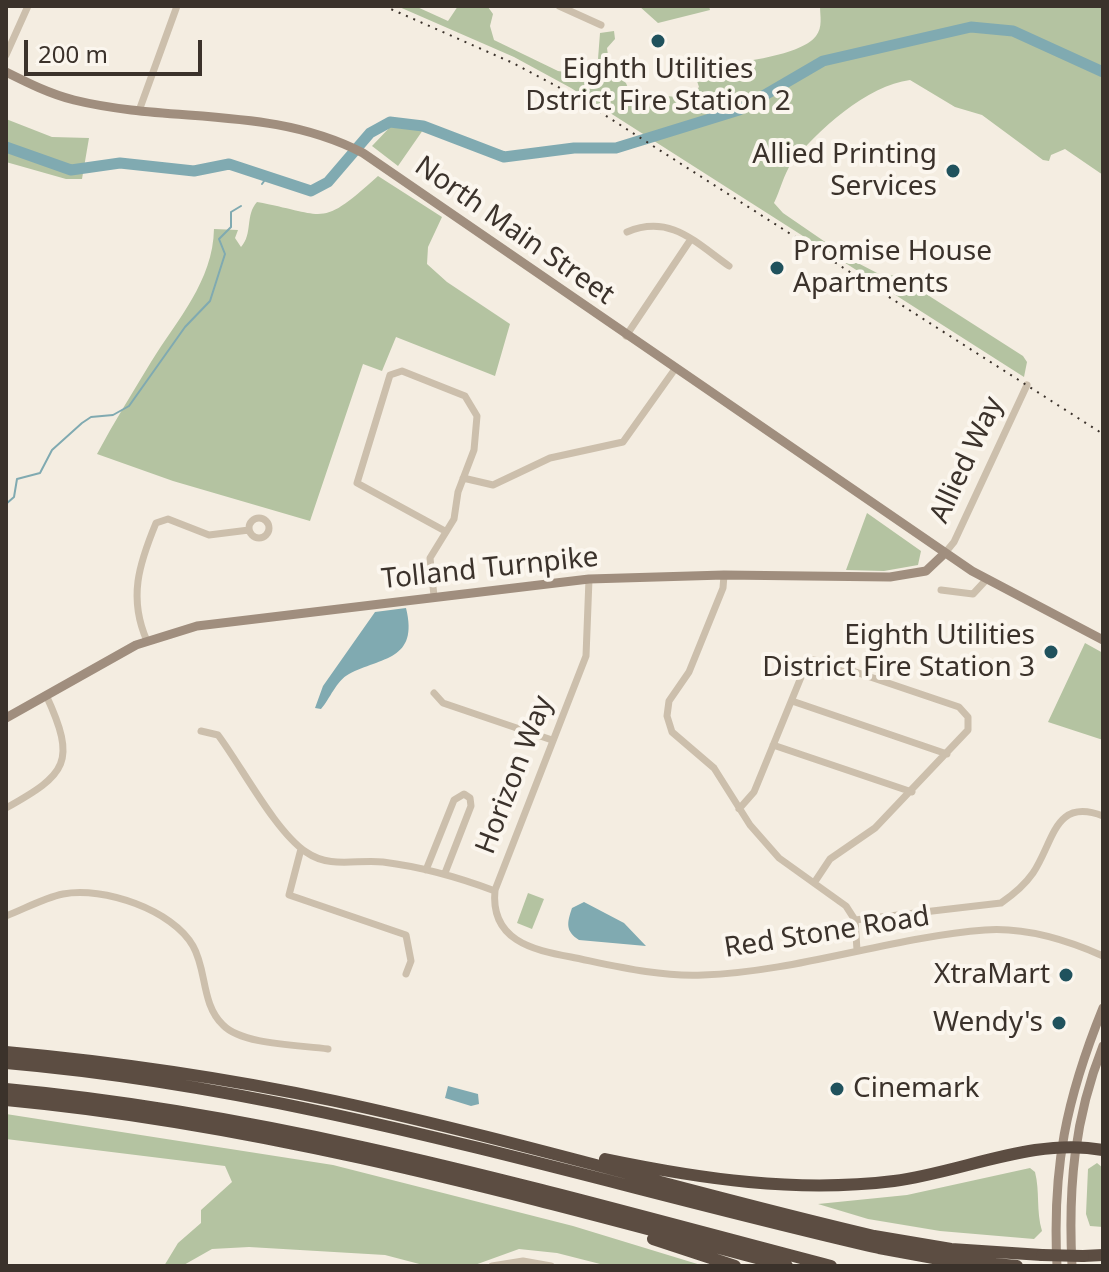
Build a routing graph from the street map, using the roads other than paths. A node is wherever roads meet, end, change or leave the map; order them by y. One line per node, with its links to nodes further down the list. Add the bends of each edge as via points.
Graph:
1 (28, 6): 6 (street)
2 (177, 6): 8 (street)
3 (559, 6): 4 (street)
4 (574, 9): 5 (street)
5 (601, 25)
6 (6, 55)
7 (6, 72): 8 (main road, North Main Street, via 74,100)
8 (140, 108): 12 (main road, North Main Street, via 294,126 347,145)
9 (627, 232): 10 (street, via 646,224 661,225)
10 (691, 239): 11 (street); 12 (street)
11 (729, 266)
12 (626, 336): 13 (main road, North Main Street)
13 (675, 369): 15 (street, via 623,442 550,458 493,485); 18 (main road, North Main Street)
14 (1027, 385): 18 (street, Allied Way)
15 (463, 478): 17 (street, via 454,519); 17 (street, via 477,434 473,404 465,396 395,371 357,483)
16 (249, 530): 25 (street, via 209,535 168,519 156,523 135,593)
17 (445, 531): 23 (street, via 430,558)
18 (945, 553): 19 (main road, Tolland Turnpike, via 926,571 890,577); 21 (main road)
19 (724, 575): 20 (main road, Tolland Turnpike); 36 (street, via 697,653 669,701 667,716 672,732 714,768)
20 (589, 579): 23 (main road, Tolland Turnpike); 31 (street, Horizon Way, via 587,653)
21 (986, 580): 22 (street, via 973,594); 24 (main road)
22 (941, 590)
23 (434, 596): 25 (main road, Tolland Turnpike, via 197,626)
24 (1103, 640)
25 (147, 641): 27 (main road, Tolland Turnpike)
26 (434, 693): 31 (street, via 443,703)
27 (46, 695): 29 (main road, Tolland Turnpike); 35 (street, via 60,725 62,759 46,786)
28 (792, 701): 32 (street); 33 (street); 33 (street, via 813,660 933,697 959,707 968,717 968,730)
29 (6, 718)
30 (201, 731): 38 (street, via 218,735)
31 (552, 740): 42 (street, Horizon Way)
32 (773, 745): 34 (street); 36 (street, via 754,792)
33 (947, 754): 34 (street)
34 (912, 792): 41 (street, via 875,828 830,859)
35 (6, 808)
36 (739, 809): 41 (street, via 779,858)
37 (1103, 816): 44 (street, via 1085,809 1060,821 1034,871 1001,903)
38 (301, 849): 39 (street, via 325,861 383,862); 48 (street, via 288,894 406,935 411,961)
39 (426, 870): 40 (street); 40 (street, via 454,800 464,794 471,806)
40 (445, 873): 42 (street)
41 (814, 883): 44 (street, via 846,906)
42 (495, 891): 46 (street, Horizon Way, via 497,915 510,936 531,949)
43 (6, 916): 51 (street, via 63,894 127,903 180,929 194,948 205,995 223,1026 248,1039)
44 (855, 920): 45 (street)
45 (857, 950): 46 (street, Red Stone Road, via 707,975 653,973); 47 (street, Red Stone Road, via 1001,930 1052,937)
46 (555, 954)
47 (1103, 956)
48 (406, 974)
49 (1103, 1008): 57 (main road, via 1074,1084)
50 (1103, 1046): 56 (main road)
51 (328, 1049)
52 (6, 1052): 58 (highway, via 268,1087)
53 (6, 1063): 67 (highway, via 285,1102 879,1248)
54 (6, 1089): 66 (highway, via 175,1110 329,1137)
55 (6, 1100): 60 (highway, via 278,1139)
56 (1074, 1145): 57 (highway); 59 (highway); 69 (main road)
57 (1060, 1146): 58 (highway, via 922,1176 824,1186 726,1180); 68 (main road)
58 (533, 1149): 61 (highway, bridge, via 874,1236 951,1249)
59 (1103, 1150)
60 (579, 1212): 64 (highway); 65 (highway)
61 (1103, 1255)
62 (492, 1266): 63 (street, via 523,1261)
63 (551, 1266)
64 (735, 1266)
65 (787, 1266)
66 (831, 1266)
67 (1017, 1266)
68 (1057, 1266)
69 (1072, 1266)

